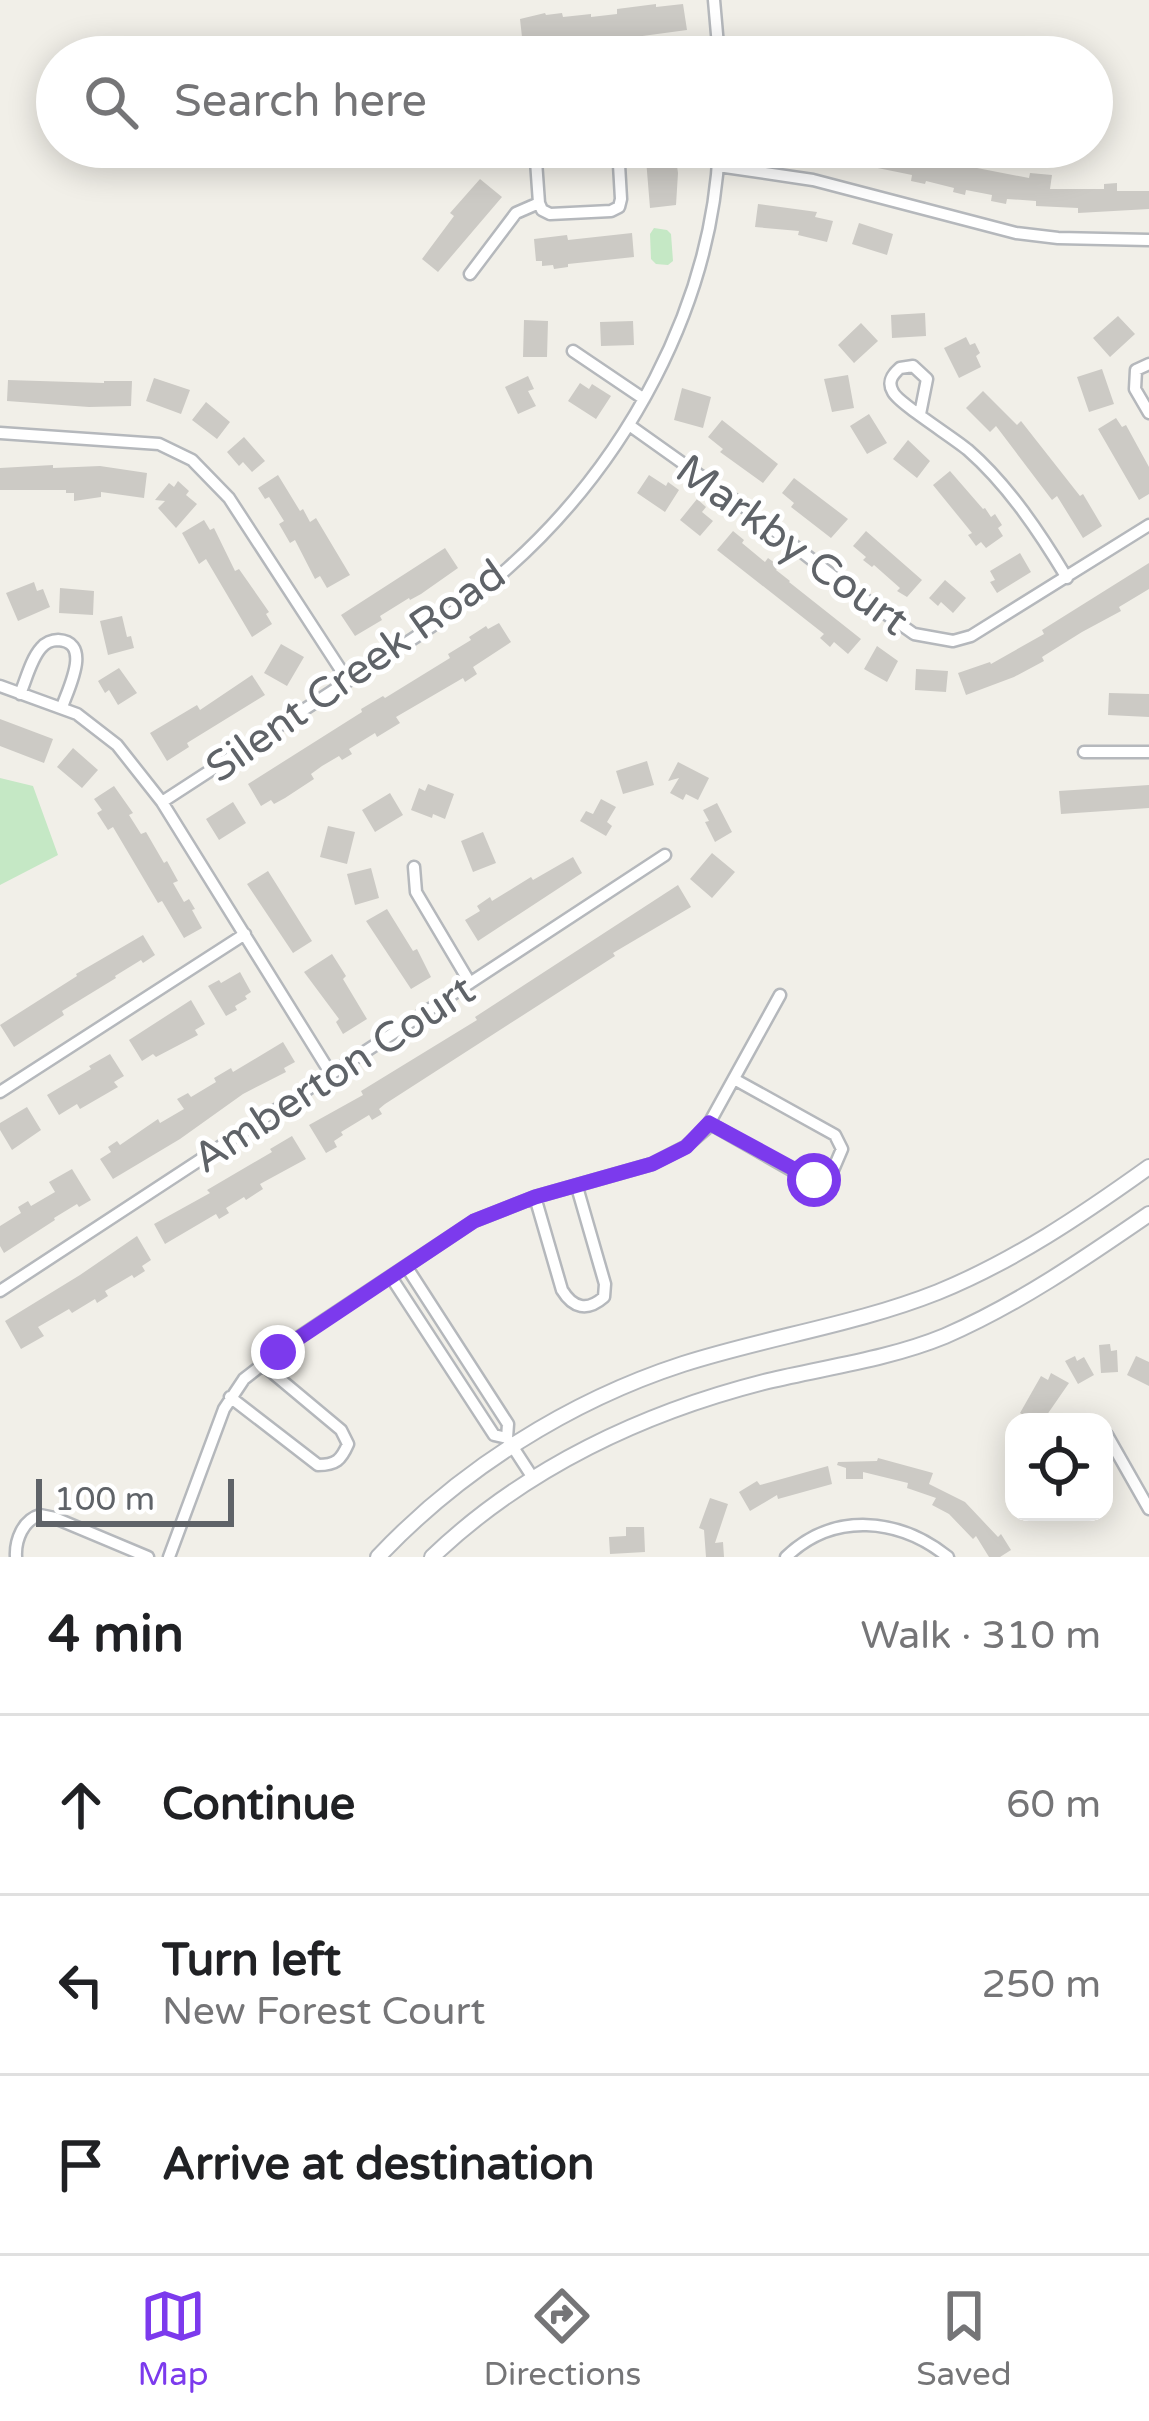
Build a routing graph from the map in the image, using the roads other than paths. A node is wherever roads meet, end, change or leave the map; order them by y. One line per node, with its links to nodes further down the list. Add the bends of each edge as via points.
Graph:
1 (714, 0): 2 (street)
2 (717, 36)
3 (536, 168): 7 (street)
4 (619, 168): 7 (street, via 621,199 611,211 550,214)
5 (718, 168): 12 (street, Silent Creek Road, via 687,302)
6 (732, 168): 8 (street, via 813,180 1016,233)
7 (539, 203): 9 (street, via 515,213)
8 (1149, 240)
9 (470, 274)
10 (572, 351): 12 (street)
11 (1149, 364): 13 (street, via 1133,382)
12 (644, 399): 15 (street, Silent Creek Road)
13 (1149, 412)
14 (920, 414): 14 (street, via 890,387 900,368 914,366 927,379); 18 (street, via 987,469)
15 (629, 425): 18 (street, Markby Court, via 914,634 971,636); 19 (street, Silent Creek Road, via 507,569)
16 (0, 433): 19 (street, via 159,444 192,460 229,498)
17 (1149, 525): 18 (street, Markby Court)
18 (1067, 578)
19 (348, 681): 25 (street, Silent Creek Road)
20 (0, 686): 21 (street)
21 (20, 694): 22 (street); 22 (street, via 41,647 62,640 78,664)
22 (62, 706): 25 (street, via 117,745)
23 (1084, 752): 24 (street)
24 (1149, 752)
25 (162, 802): 28 (street)
26 (665, 855): 29 (street, Amberton Court)
27 (414, 867): 29 (street, via 416,892)
28 (245, 934): 31 (street); 33 (street)
29 (470, 983): 31 (street, Amberton Court)
30 (780, 995): 32 (street)
31 (332, 1074): 41 (street, Amberton Court)
32 (734, 1079): 34 (street); 34 (street, via 836,1135 842,1149 833,1170 807,1178)
33 (0, 1092)
34 (709, 1123): 36 (street, via 670,1156)
35 (1149, 1167): 44 (street, via 981,1274 874,1315 683,1364)
36 (577, 1186): 37 (street); 37 (street, via 605,1284 604,1297 589,1306 569,1302 562,1290)
37 (535, 1197): 39 (street, via 474,1221)
38 (1149, 1214): 46 (street, via 944,1336 684,1406)
39 (406, 1266): 40 (street); 44 (street, via 508,1424)
40 (392, 1277): 42 (street); 44 (street, via 494,1435)
41 (0, 1291)
42 (262, 1364): 43 (street); 43 (street, via 341,1430 347,1444 338,1462 318,1465)
43 (230, 1397): 50 (street)
44 (510, 1443): 46 (street); 51 (street)
45 (1113, 1446): 47 (street)
46 (533, 1478): 52 (street)
47 (1149, 1509)
48 (16, 1557): 49 (street, via 28,1520 43,1515)
49 (148, 1557)
50 (169, 1557)
51 (378, 1557)
52 (432, 1557)
53 (786, 1557): 54 (street, via 826,1533 872,1525 920,1537)
54 (948, 1557)

